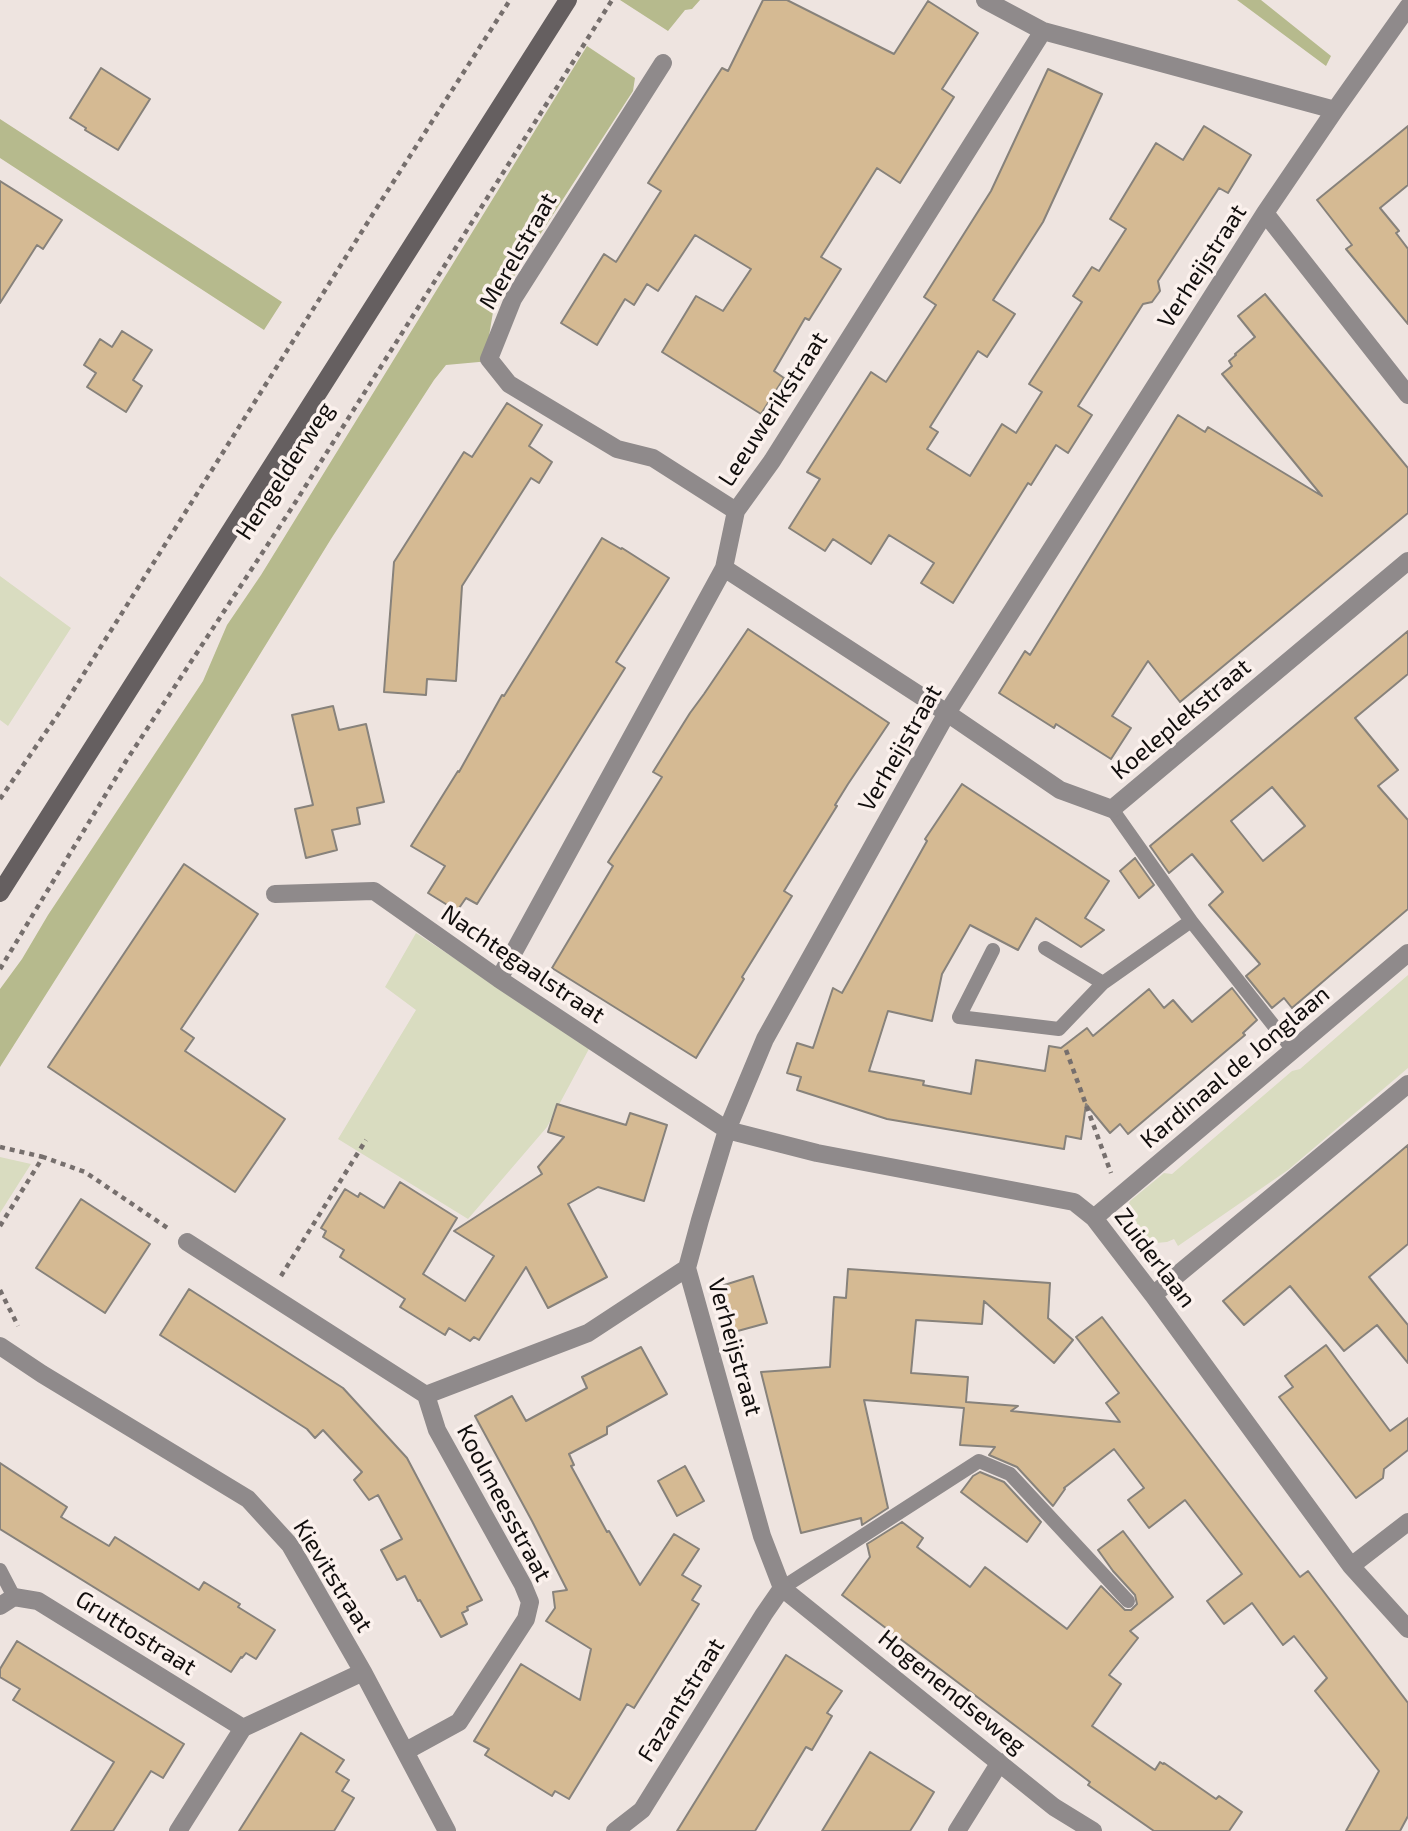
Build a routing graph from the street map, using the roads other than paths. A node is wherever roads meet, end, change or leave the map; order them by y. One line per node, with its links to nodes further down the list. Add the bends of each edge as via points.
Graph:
1 (568, 0): 14 (main road, Hengelderweg)
2 (985, 0): 4 (street)
3 (1408, 7): 6 (street, Verheijstraat)
4 (1043, 32): 6 (street); 9 (street, Leeuwerikstraat)
5 (663, 63): 9 (street, Merelstraat, via 513,299 489,359 509,384 617,449 653,458)
6 (1335, 110): 7 (street, Verheijstraat)
7 (1265, 213): 8 (street); 12 (street, Verheijstraat)
8 (1408, 395)
9 (736, 511): 11 (street, Leeuwerikstraat)
10 (1408, 561): 13 (street, Koeleplekstraat)
11 (724, 568): 12 (street, Koeleplekstraat); 20 (street, Leeuwerikstraat)
12 (947, 713): 13 (street, Koeleplekstraat, via 1060,790); 24 (street, Verheijstraat, via 765,1039)
13 (1112, 809): 16 (lane)
14 (0, 893)
15 (275, 894): 20 (street, Nachtegaalstraat, via 374,891)
16 (1191, 921): 21 (lane); 22 (lane)
17 (1045, 948): 21 (lane)
18 (993, 950): 21 (lane, via 959,1017 1059,1029)
19 (1408, 953): 22 (street, Kardinaal de Jonglaan)
20 (499, 979): 24 (street, Nachtegaalstraat)
21 (1103, 983)
22 (1293, 1050): 25 (street, Kardinaal de Jonglaan)
23 (1408, 1084): 28 (street)
24 (727, 1130): 25 (street, Zuiderlaan, via 817,1153 1074,1202); 27 (street, Verheijstraat)
25 (1094, 1218): 28 (street, Zuiderlaan)
26 (187, 1242): 30 (street)
27 (687, 1268): 30 (street, via 588,1333); 34 (street, Verheijstraat, via 762,1536)
28 (1153, 1295): 32 (street, Zuiderlaan)
29 (0, 1346): 38 (street, Kievitstraat, via 248,1499 290,1545)
30 (426, 1395): 40 (street, Koolmeesstraat, via 437,1430 530,1602 526,1619 459,1722)
31 (1408, 1522): 32 (street)
32 (1352, 1566): 37 (street, Zuiderlaan)
33 (0, 1570): 35 (lane)
34 (782, 1588): 36 (lane, via 979,1461 1010,1474); 41 (street, Hogenendseweg); 44 (street, Fazantstraat, via 642,1810)
35 (7, 1601): 39 (street, Gruttostraat, via 38,1601)
36 (1128, 1601)
37 (1408, 1629)
38 (363, 1672): 39 (street); 40 (street, Kievitstraat)
39 (243, 1728): 42 (street)
40 (406, 1751): 43 (street, Kievitstraat)
41 (1000, 1762): 45 (street); 46 (street, Hogenendseweg, via 1054,1807)
42 (178, 1831)
43 (447, 1831)
44 (615, 1831)
45 (957, 1831)
46 (1093, 1831)

